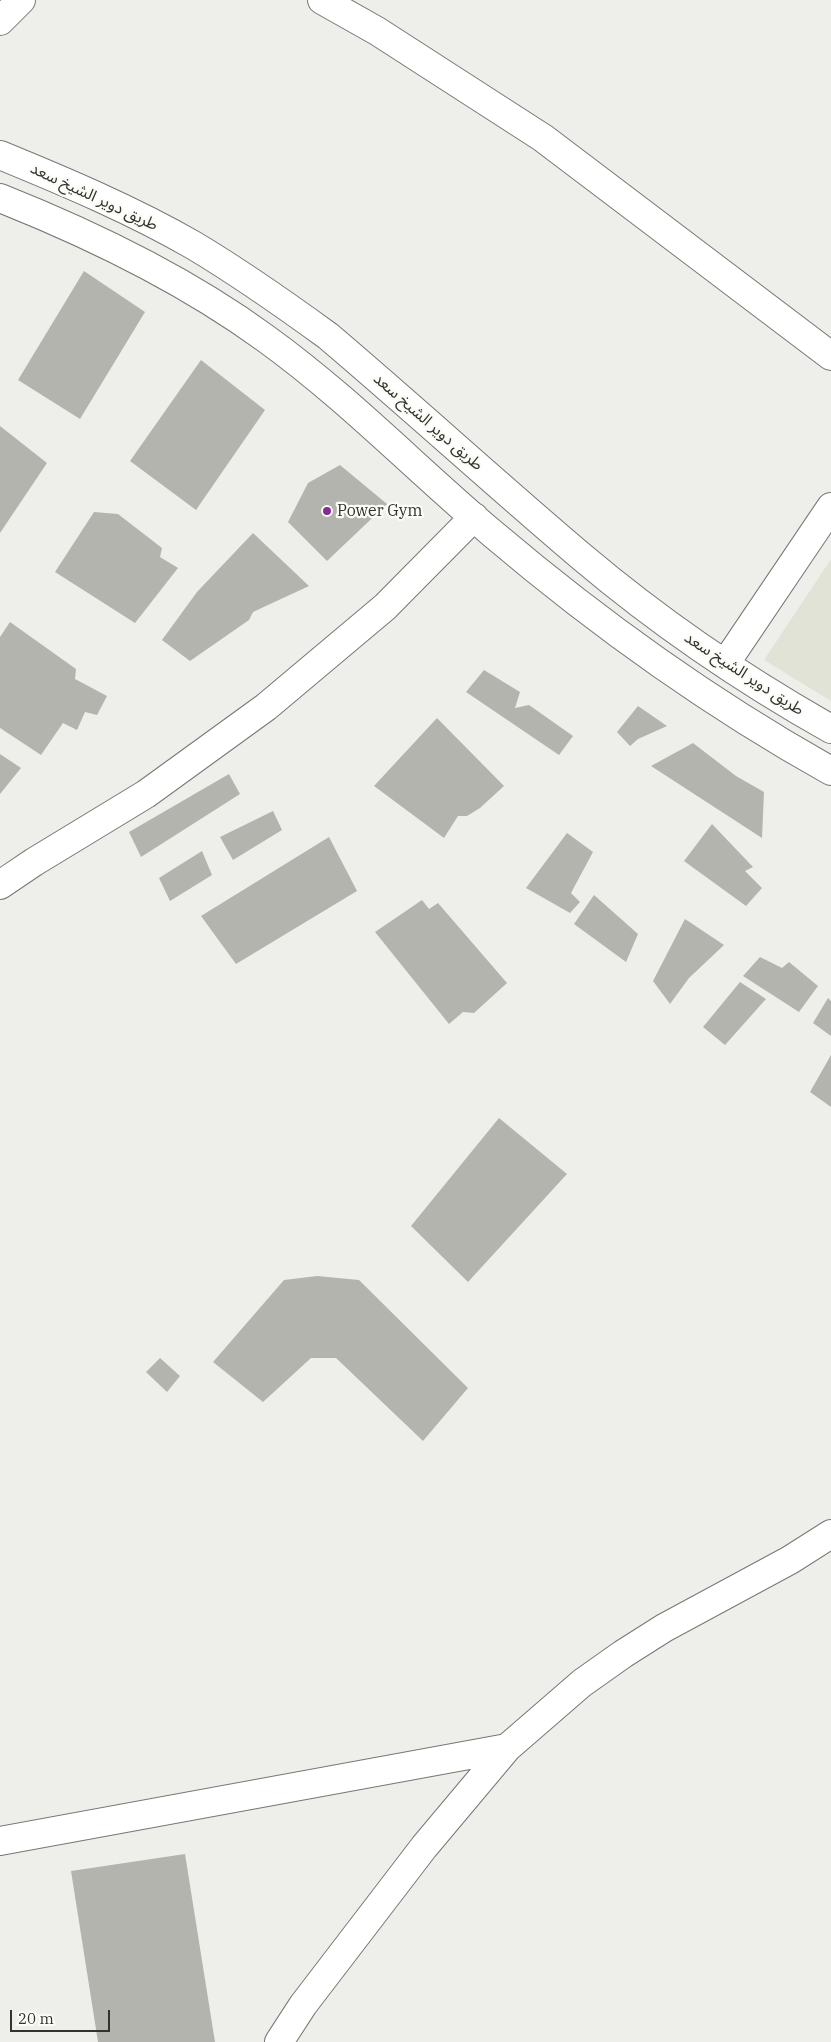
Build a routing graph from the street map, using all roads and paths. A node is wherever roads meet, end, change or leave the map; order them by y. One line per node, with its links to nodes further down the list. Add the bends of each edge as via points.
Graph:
1 (21, 0): 3 (street)
2 (322, 0): 8 (street, via 377,31 542,138)
3 (0, 21)
4 (0, 155): 6 (street, طريق دوير الشيخ سعد, via 143,219 199,249)
5 (0, 198): 7 (street, via 128,255 220,307)
6 (284, 304): 7 (street); 11 (street, طريق دوير الشيخ سعد, via 328,336 583,558)
7 (264, 337): 10 (street, via 346,402)
8 (831, 356)
9 (831, 507): 11 (street)
10 (474, 517): 13 (street, via 580,605 777,741); 14 (street, via 385,607 266,707 146,794)
11 (725, 664): 12 (street, طريق دوير الشيخ سعد)
12 (831, 729)
13 (831, 771)
14 (0, 885)
15 (831, 1534): 16 (street, via 623,1654 559,1702)
16 (507, 1748): 17 (street); 18 (street, via 418,1855 303,2005)
17 (0, 1841)
18 (279, 2042)

